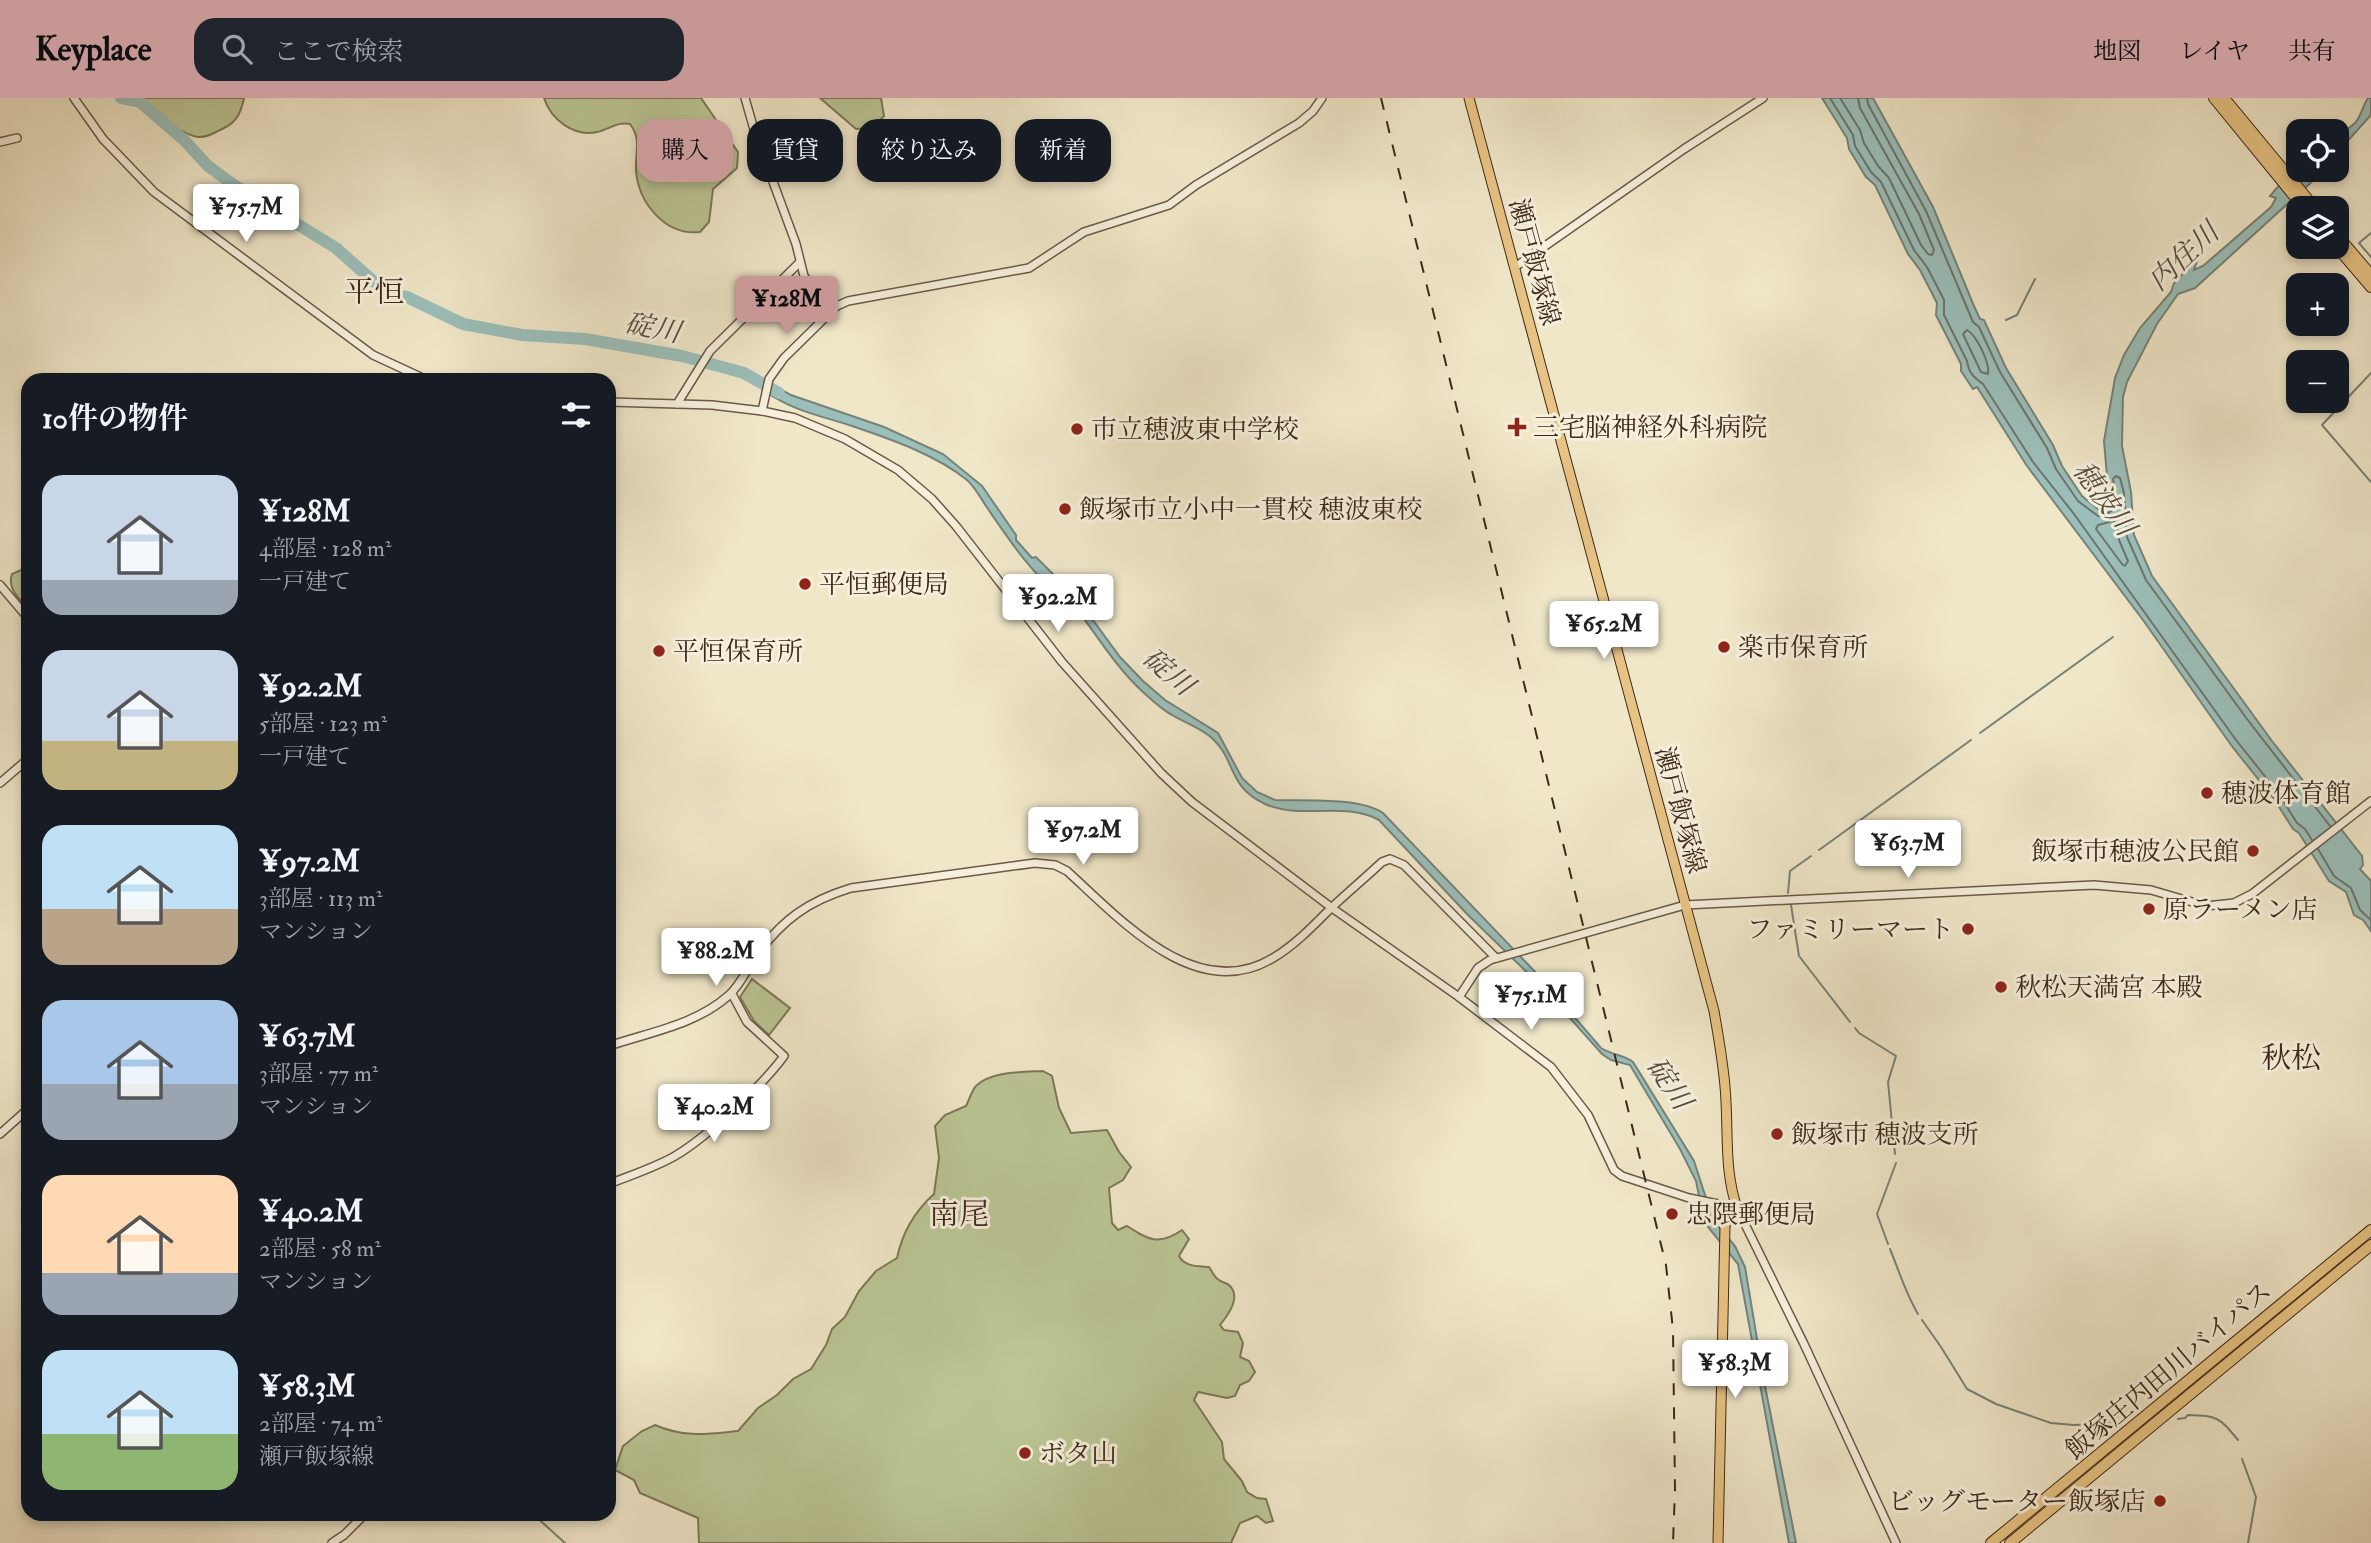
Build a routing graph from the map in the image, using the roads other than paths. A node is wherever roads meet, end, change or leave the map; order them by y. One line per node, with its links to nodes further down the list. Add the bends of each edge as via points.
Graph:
1 (74, 98): 19 (street, via 103,139 154,192 373,355)
2 (745, 98): 14 (street)
3 (1322, 98): 18 (street, via 1299,123 1169,205 1084,232 1029,268 848,301)
4 (1469, 98): 15 (main road, 瀬戸飯塚線)
5 (1763, 98): 15 (street)
6 (2214, 98): 10 (highway)
7 (2224, 98): 10 (highway)
8 (17, 138): 9 (street)
9 (0, 142)
10 (2278, 171): 11 (highway)
11 (2298, 196)
12 (2349, 249): 16 (highway)
13 (2347, 259): 17 (highway)
14 (799, 262): 18 (street); 21 (street, via 710,351)
15 (1515, 267): 28 (main road, 瀬戸飯塚線)
16 (2371, 275)
17 (2371, 287)
18 (828, 314): 22 (street, via 769,379)
19 (412, 373)
20 (616, 402): 21 (street)
21 (677, 404): 22 (street)
22 (762, 411): 29 (street, via 795,418 845,439 920,487 1062,662 1161,773 1192,802)
23 (0, 585): 24 (street)
24 (21, 610)
25 (21, 765): 26 (street)
26 (0, 783)
27 (2368, 804): 28 (street, via 2252,894 2217,906 2151,890 2094,885)
28 (1685, 905): 30 (street); 37 (main road, 瀬戸飯塚線, via 1720,1042 1728,1172)
29 (1332, 908): 30 (street, via 1382,862 1398,861); 31 (street, via 1273,957 1252,967 1226,971 1186,962 1152,945 1055,865 1035,863 851,888 811,904 783,923); 32 (street)
30 (1496, 958): 32 (street, via 1478,968)
31 (732, 994): 33 (street, via 693,1020); 36 (street, via 747,1022 784,1056 728,1114 677,1155)
32 (1459, 997): 37 (street, via 1551,1066 1588,1115 1614,1170 1646,1186)
33 (616, 1044)
34 (21, 1115): 35 (street)
35 (0, 1134)
36 (616, 1181)
37 (1737, 1208): 42 (main road, via 1725,1226 1723,1257); 43 (street)
38 (2371, 1230): 44 (highway, 飯塚庄内田川バイパス)
39 (2371, 1245): 45 (highway, 飯塚庄内田川バイパス)
40 (358, 1521): 41 (street)
41 (332, 1543)
42 (1718, 1543)
43 (1896, 1543)
44 (1991, 1543)
45 (2010, 1543)

